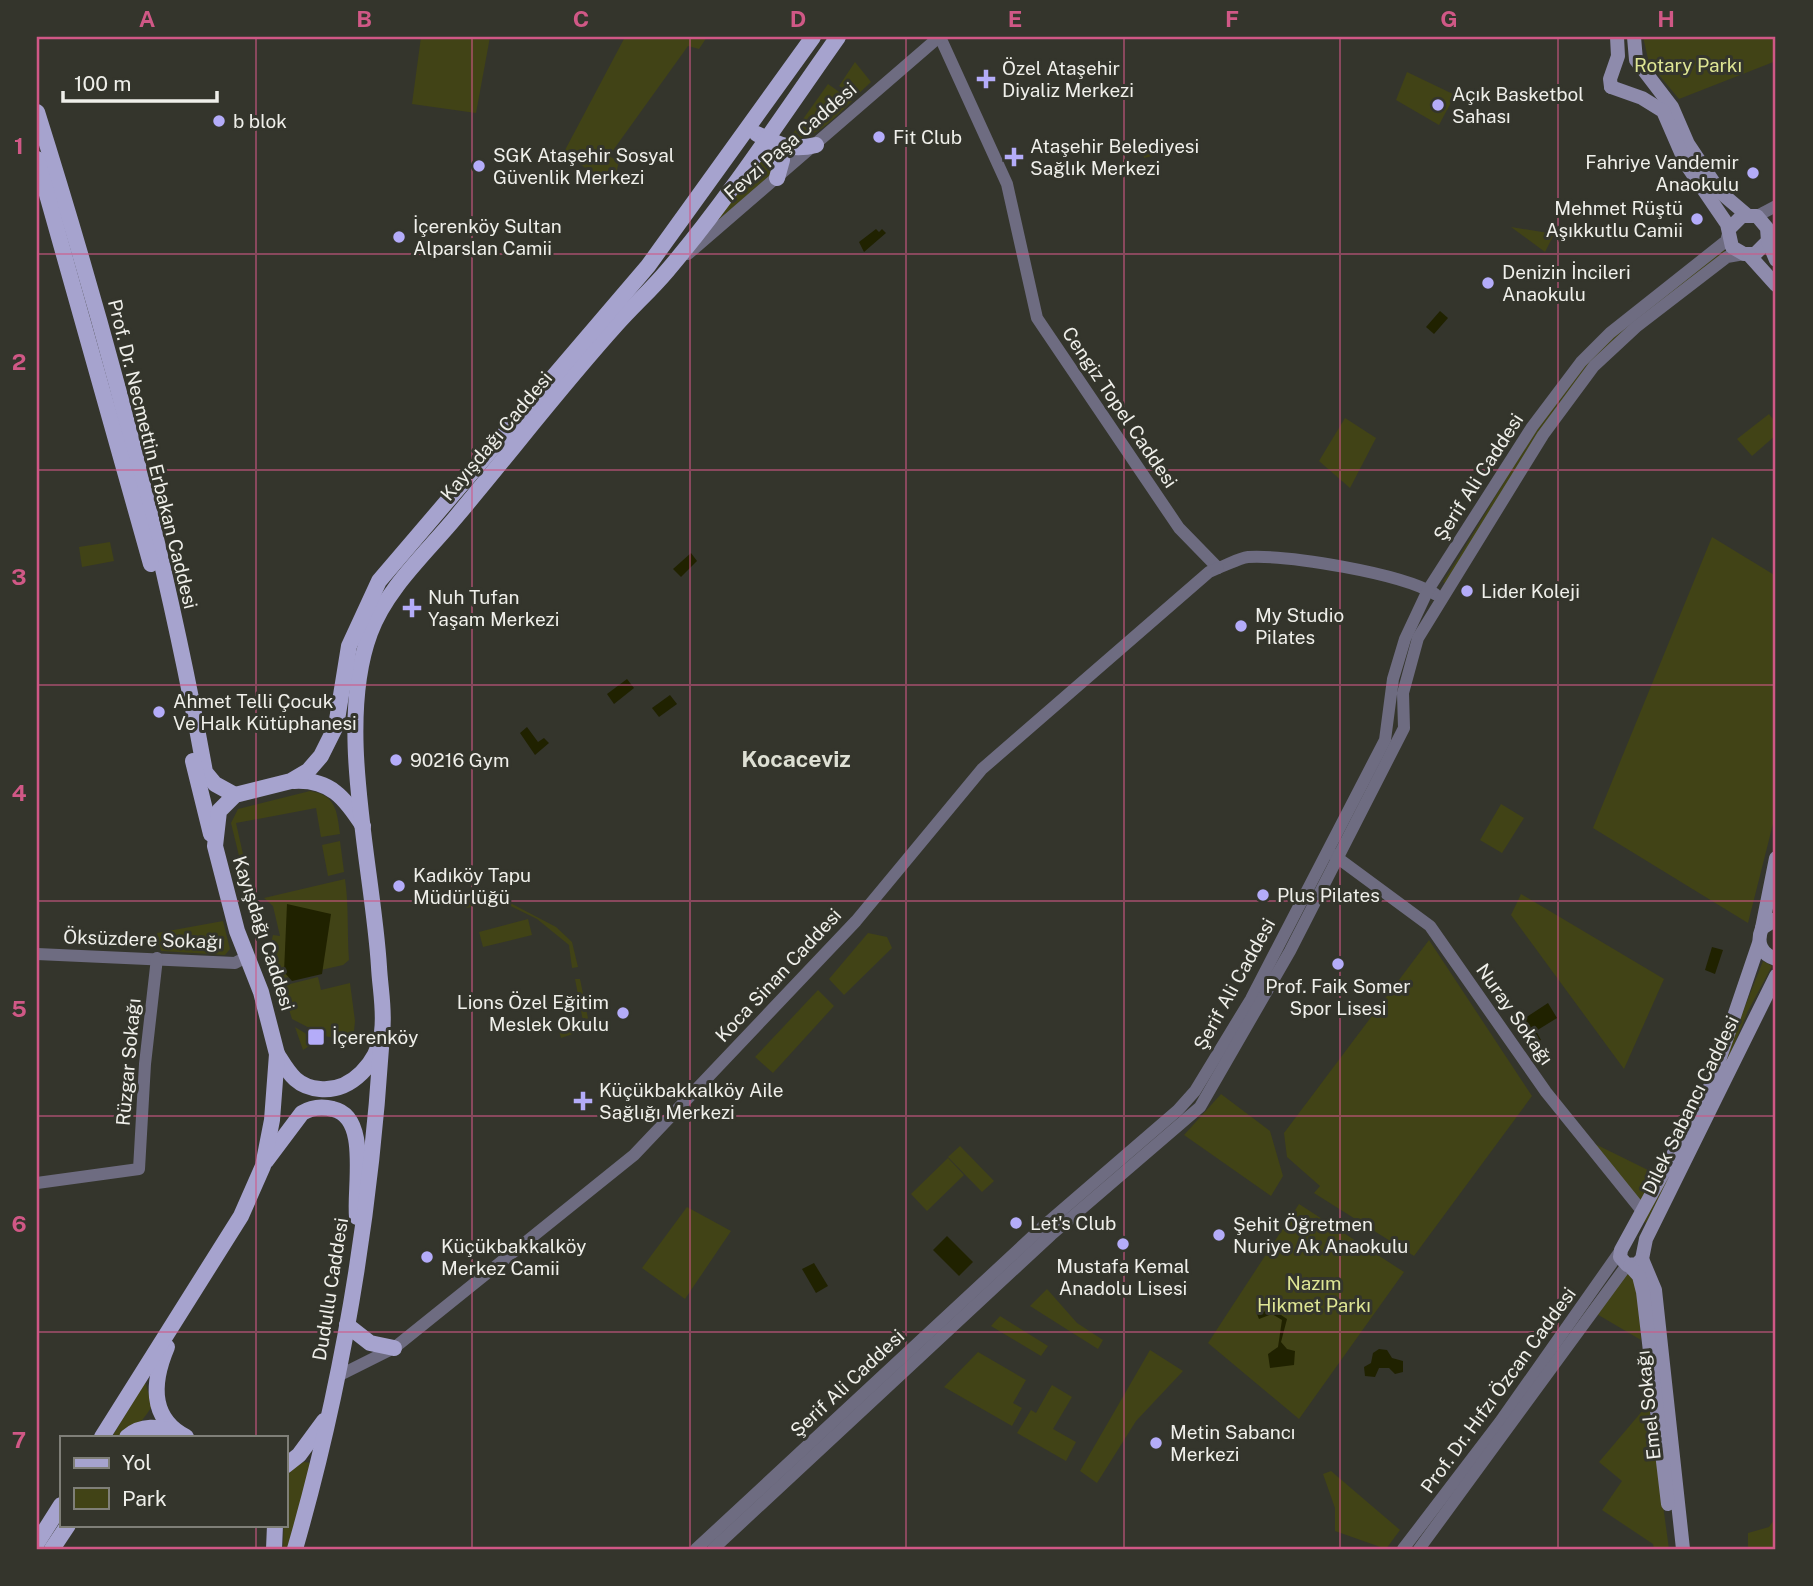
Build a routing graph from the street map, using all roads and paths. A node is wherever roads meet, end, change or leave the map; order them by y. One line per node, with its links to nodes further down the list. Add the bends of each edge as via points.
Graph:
1 (813, 37): 9 (main road, Kayışdağı Caddesi)
2 (838, 37): 10 (main road, Kayışdağı Caddesi)
3 (939, 37): 11 (street, Fevzi Paşa Caddesi); 22 (street, Cengiz Topel Caddesi, via 1007,184 1037,318 1179,528)
4 (1617, 37): 7 (main road)
5 (1634, 37): 6 (main road, via 1636,60)
6 (1642, 67): 7 (main road, via 1625,67); 15 (main road, via 1672,107 1688,145 1720,192)
7 (1611, 87): 16 (main road, via 1662,111 1690,171)
8 (37, 112): 26 (main road, Prof. Dr. Necmettin Erbakan Caddesi, via 74,230 155,532 205,772)
9 (744, 131): 10 (main road); 25 (main road, Kayışdağı Caddesi, via 648,266 379,581 349,646 336,726 329,742 308,771)
10 (771, 142): 11 (main road, via 796,148); 13 (main road, via 782,160); 20 (main road, Kayışdağı Caddesi)
11 (816, 145): 13 (street, Fevzi Paşa Caddesi)
12 (37, 159): 28 (main road, Prof. Dr. Necmettin Erbakan Caddesi, via 153,572)
13 (777, 178): 20 (street, Fevzi Paşa Caddesi)
14 (1776, 206): 15 (street)
15 (1752, 215): 16 (main road, via 1736,219); 17 (main road)
16 (1729, 231): 18 (main road, via 1732,247); 23 (street, Şerif Ali Caddesi, via 1726,241 1610,333 1581,362 1532,428)
17 (1771, 233): 18 (main road, via 1760,251); 19 (main road)
18 (1746, 255): 21 (main road); 24 (street, Şerif Ali Caddesi, via 1727,257 1706,272 1594,366 1543,435)
19 (1776, 260)
20 (666, 272): 27 (main road, Kayışdağı Caddesi, via 555,398 378,616 358,696)
21 (1776, 285)
22 (1218, 568): 23 (street, via 1246,557 1319,564 1368,572); 49 (street, Koca Sinan Caddesi, via 982,769 856,921 634,1155)
23 (1425, 595): 24 (street); 29 (street, Şerif Ali Caddesi, via 1393,679 1385,740)
24 (1438, 603): 29 (street, Şerif Ali Caddesi, via 1418,638 1409,666 1403,693 1404,728)
25 (291, 781): 26 (main road, Kayışdağı Caddesi); 27 (main road, Kayışdağı Caddesi, via 311,780 330,786)
26 (235, 795): 28 (main road, Kayışdağı Caddesi, via 219,811)
27 (364, 828): 39 (main road, Dudullu Caddesi, via 376,916)
28 (215, 846): 35 (main road, Kayışdağı Caddesi)
29 (1332, 854): 43 (street, Nuray Sokağı, via 1430,926 1546,1092); 50 (street, Şerif Ali Caddesi, via 1195,1091)
30 (1776, 858): 32 (main road, Dilek Sabancı Caddesi)
31 (1776, 919): 32 (main road)
32 (1762, 928): 33 (main road, Dilek Sabancı Caddesi)
33 (1759, 943): 37 (main road); 43 (main road, Dilek Sabancı Caddesi, via 1710,1087)
34 (37, 954): 36 (street, Öksüzdere Sokağı)
35 (246, 957): 36 (street, Öksüzdere Sokağı, via 235,963); 40 (main road, Kayışdağı Caddesi)
36 (157, 958): 42 (street, Rüzgar Sokağı, via 139,1169)
37 (1776, 960)
38 (1776, 976): 46 (main road, Dilek Sabancı Caddesi)
39 (383, 1032): 40 (main road, via 364,1071 352,1082 330,1089 303,1086 293,1079); 44 (main road, Dudullu Caddesi)
40 (278, 1054): 41 (main road, Kayışdağı Caddesi)
41 (262, 1166): 44 (main road, via 302,1113 326,1107 346,1115 358,1138 355,1198); 47 (main road, Kayışdağı Caddesi, via 241,1216)
42 (37, 1183)
43 (1642, 1211): 45 (main road, Dilek Sabancı Caddesi)
44 (360, 1248): 48 (main road, Dudullu Caddesi)
45 (1621, 1248): 46 (main road, via 1620,1257); 46 (main road, via 1635,1244); 61 (street, Prof. Dr. Hıfzı Özcan Caddesi)
46 (1635, 1260): 61 (street, Prof. Dr. Hıfzı Özcan Caddesi); 68 (main road, Emel Sokağı, via 1643,1292); 69 (main road, Emel Sokağı, via 1655,1290)
47 (186, 1303): 53 (main road, via 160,1365 154,1395); 54 (main road, Kayışdağı Caddesi)
48 (347, 1325): 49 (main road, via 370,1343); 51 (main road, Dudullu Caddesi)
49 (394, 1348): 51 (street, Koca Sinan Caddesi)
50 (897, 1372): 65 (street, Şerif Ali Caddesi); 66 (street, Şerif Ali Caddesi)
51 (338, 1376): 52 (main road, Dudullu Caddesi)
52 (330, 1412): 56 (main road); 64 (main road, Dudullu Caddesi)
53 (181, 1435): 55 (main road, via 152,1427)
54 (103, 1436)
55 (128, 1436)
56 (287, 1464)
57 (60, 1507): 60 (main road)
58 (67, 1526): 62 (main road)
59 (275, 1526): 63 (main road)
60 (37, 1543)
61 (1419, 1543): 67 (street, Prof. Dr. Hıfzı Özcan Caddesi)
62 (52, 1549)
63 (274, 1549)
64 (295, 1549)
65 (696, 1549)
66 (713, 1549)
67 (1403, 1549)
68 (1674, 1549)
69 (1683, 1549)

